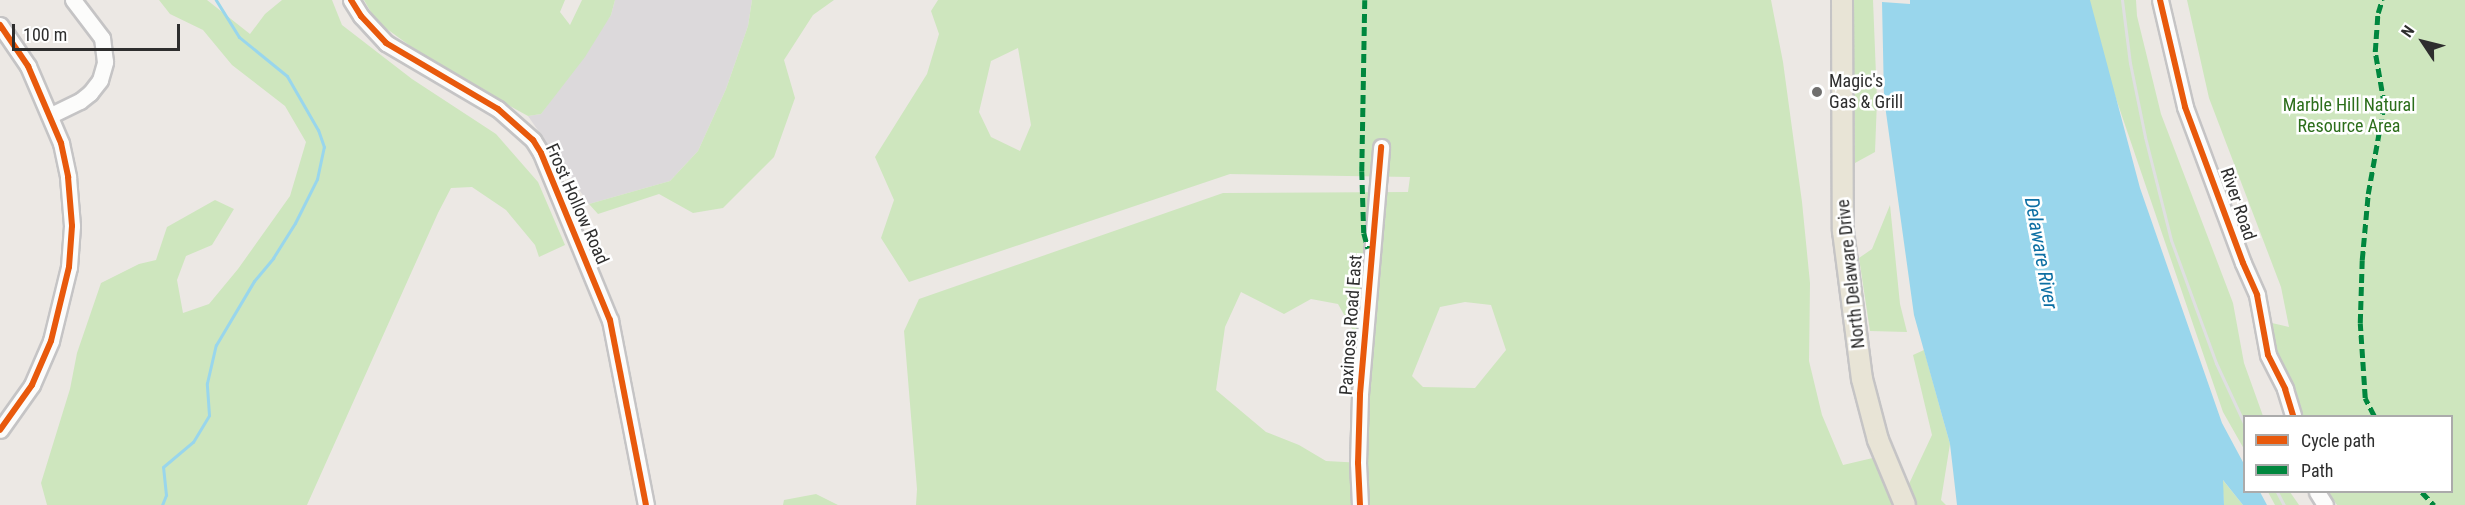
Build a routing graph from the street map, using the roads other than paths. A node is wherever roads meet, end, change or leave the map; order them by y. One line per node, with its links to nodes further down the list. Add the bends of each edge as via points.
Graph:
1 (73, 0): 6 (street, via 102,38 104,70 80,101)
2 (351, 0): 10 (street, Frost Hollow Road, via 386,43 498,109 533,140 541,153 610,320)
3 (1842, 0): 12 (main road, North Delaware Drive, via 1843,231 1862,379 1878,440)
4 (2160, 0): 8 (street, River Road, via 2183,99 2257,295 2268,355)
5 (0, 26): 6 (street, via 28,66)
6 (51, 115): 9 (street, via 68,177 72,254 51,341 32,385)
7 (1381, 147): 11 (street, Paxinosa Road East, via 1360,394)
8 (2292, 415)
9 (0, 430)
10 (646, 505)
11 (1360, 505)
12 (1905, 505)

